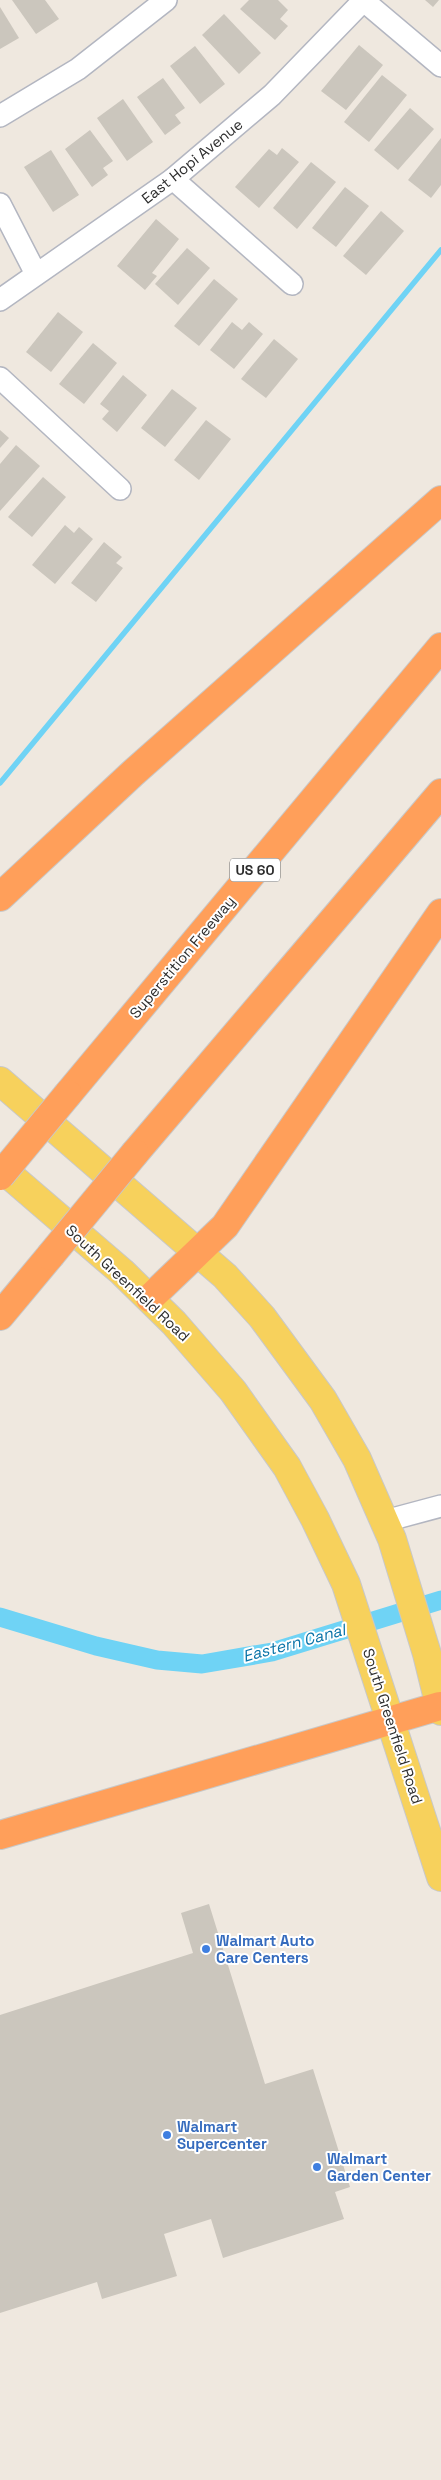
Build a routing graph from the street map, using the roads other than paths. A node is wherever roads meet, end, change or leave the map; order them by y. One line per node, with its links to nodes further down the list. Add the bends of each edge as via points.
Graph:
1 (166, 0): 4 (street, via 78,68)
2 (364, 0): 3 (street); 5 (street, East Hopi Avenue, via 272,95)
3 (441, 66)
4 (0, 116)
5 (173, 179): 7 (street, East Hopi Avenue); 8 (street)
6 (0, 204): 7 (street)
7 (36, 274): 9 (street, East Hopi Avenue)
8 (292, 284)
9 (0, 300)
10 (0, 378): 11 (street)
11 (120, 489)
12 (441, 500): 15 (highway, via 133,773)
13 (441, 647): 19 (highway, Superstition Freeway / US 60, bridge)
14 (441, 793): 22 (highway, bridge)
15 (0, 897)
16 (441, 913): 20 (highway, via 225,1226)
17 (0, 1081): 20 (main road)
18 (0, 1167): 21 (main road, South Greenfield Road)
19 (0, 1176)
20 (199, 1252): 21 (highway); 24 (main road, via 262,1317 324,1400 357,1459)
21 (150, 1298): 26 (main road, South Greenfield Road, via 202,1353 287,1468 346,1584)
22 (0, 1316)
23 (441, 1506): 24 (street)
24 (384, 1521): 25 (main road, via 402,1570)
25 (440, 1709): 26 (highway)
26 (391, 1721): 27 (highway); 28 (main road, South Greenfield Road)
27 (0, 1835)
28 (441, 1877)

